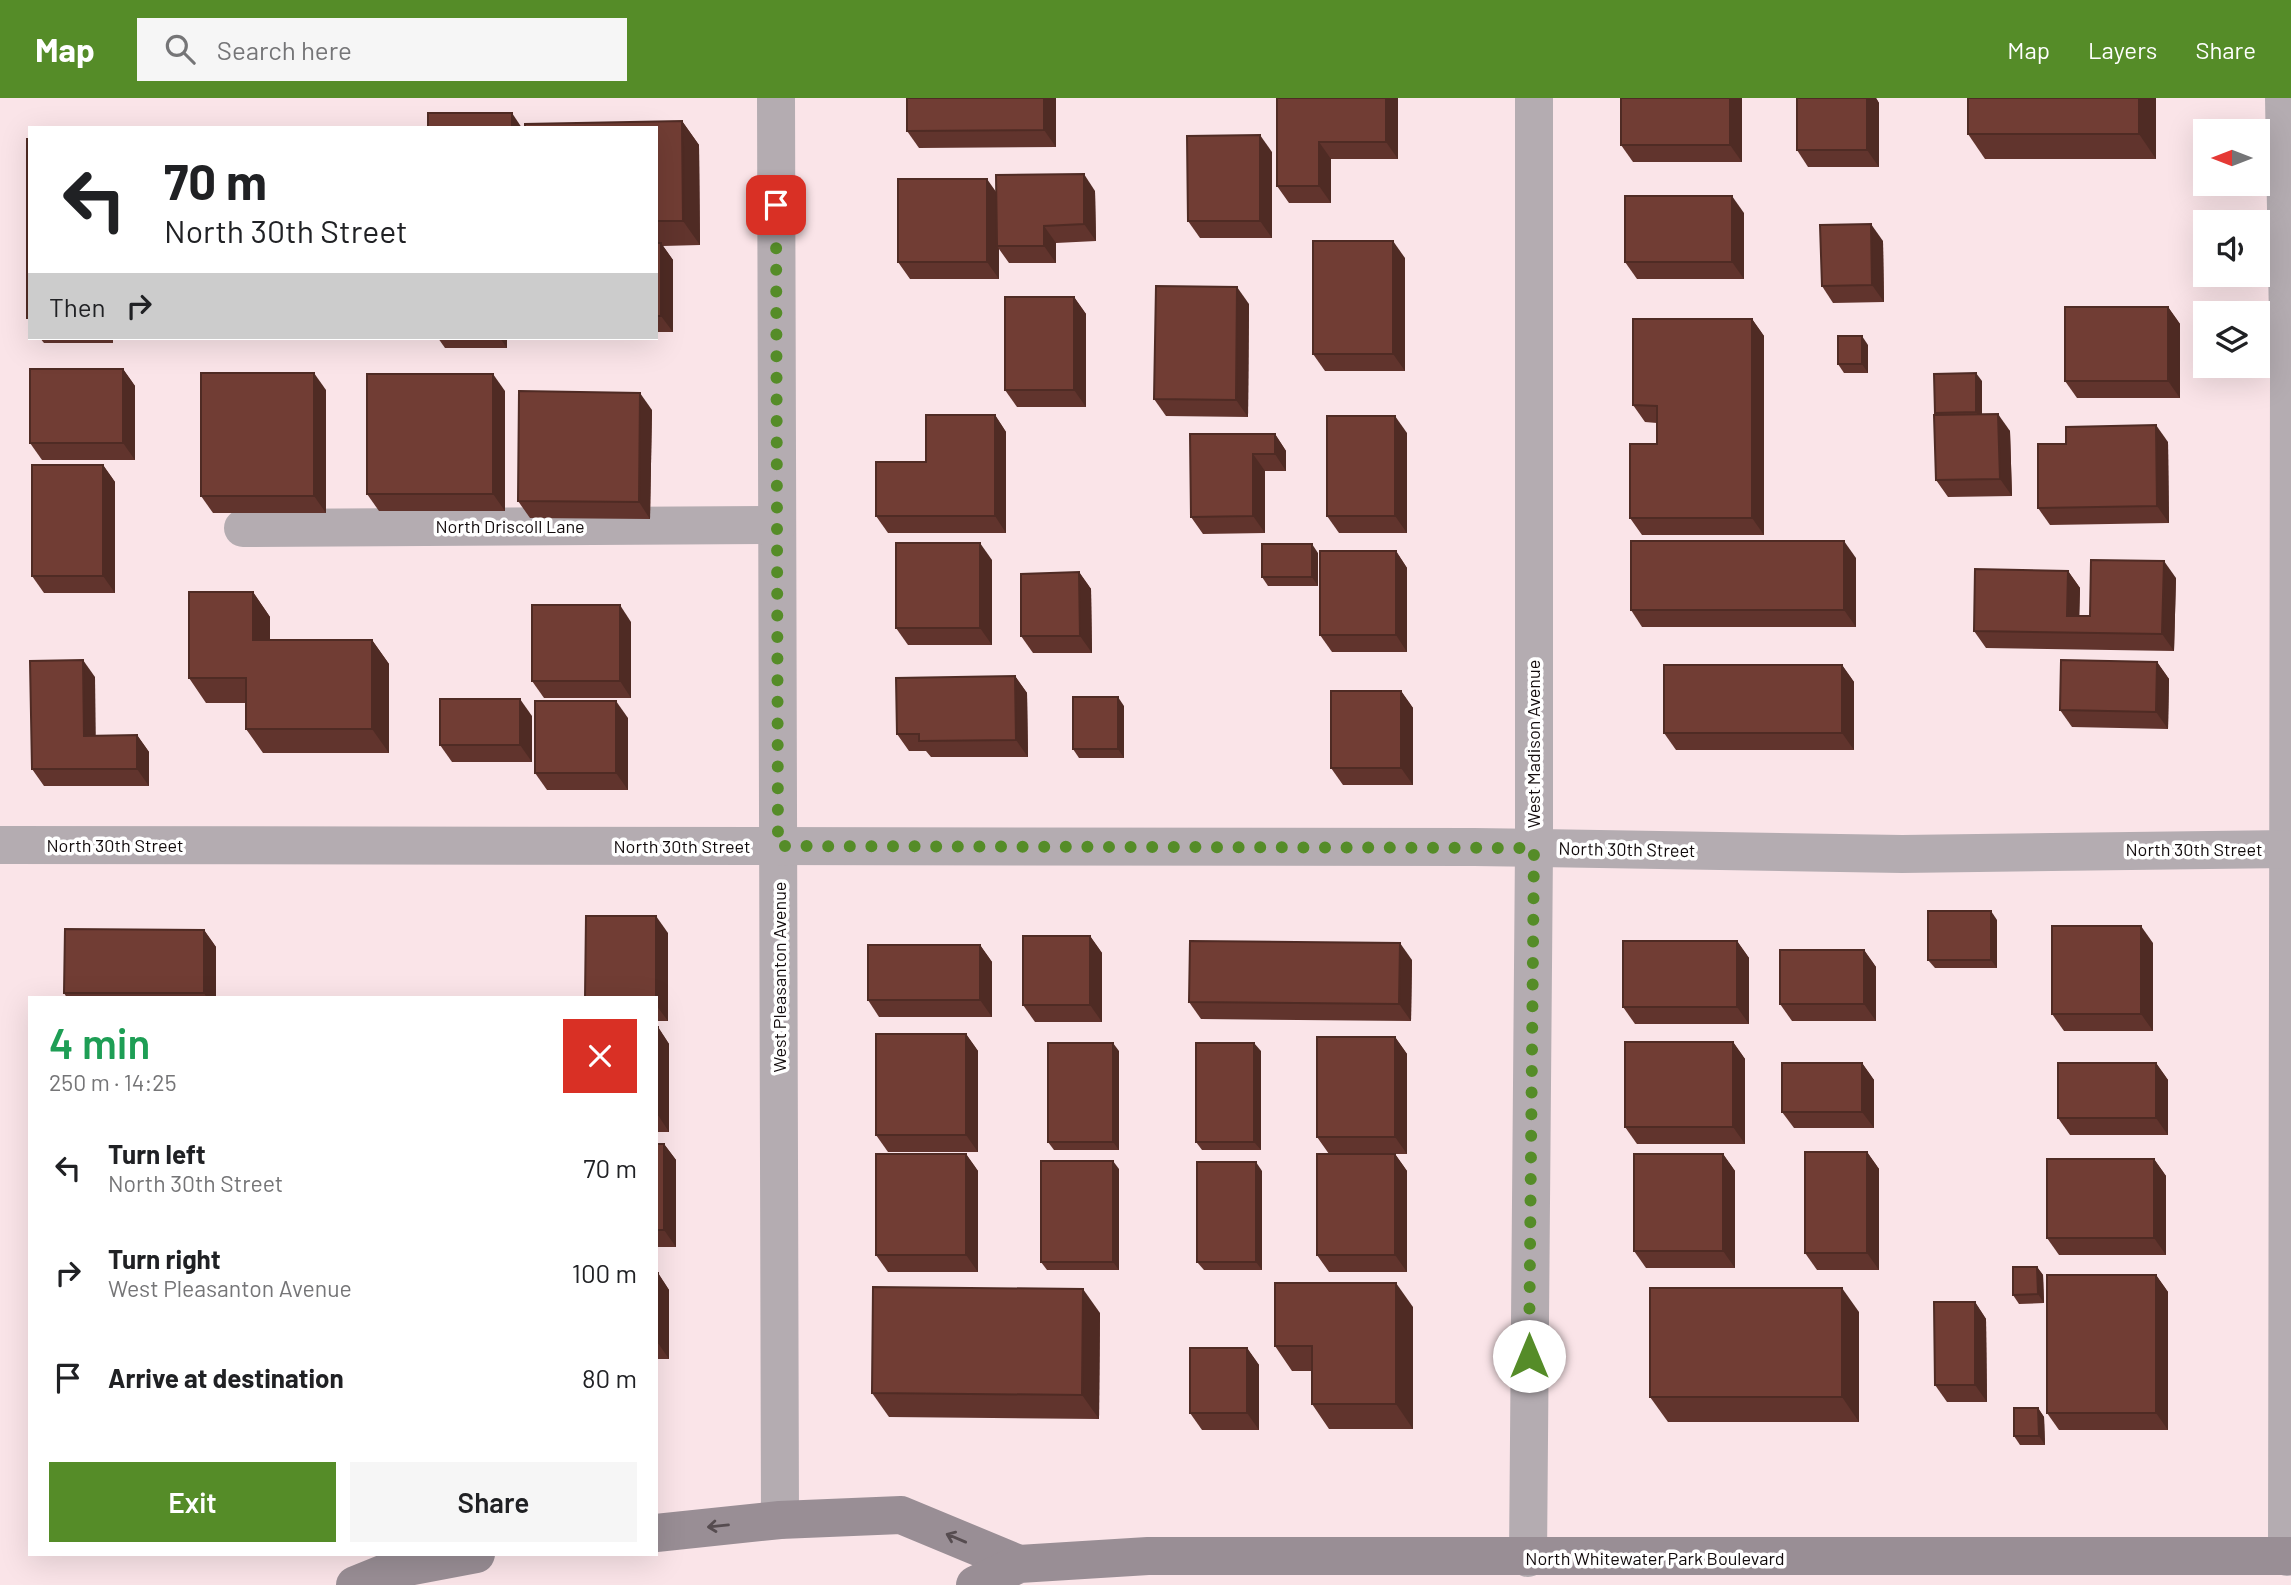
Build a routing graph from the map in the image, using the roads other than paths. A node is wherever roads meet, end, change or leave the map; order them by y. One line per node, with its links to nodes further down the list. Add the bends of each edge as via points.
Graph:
1 (776, 98): 4 (street, West Pleasanton Avenue)
2 (1534, 98): 8 (street, West Madison Avenue)
3 (2284, 98): 9 (street, via 2289,374)
4 (778, 525): 5 (street, North Driscoll Lane); 7 (street, West Pleasanton Avenue)
5 (243, 528)
6 (0, 845): 7 (street, North 30th Street)
7 (778, 846): 8 (street, North 30th Street); 10 (street, West Pleasanton Avenue)
8 (1534, 848): 9 (street, North 30th Street, via 1902,853); 14 (street, West Madison Avenue)
9 (2288, 849): 13 (street)
10 (780, 1520): 11 (street, North Whitewater Park Boulevard, one-way to 11); 15 (street, North Whitewater Park Boulevard, one-way to 10, via 901,1515)
11 (658, 1533)
12 (466, 1556): 16 (street, via 392,1570)
13 (2289, 1557): 14 (street, North Whitewater Park Boulevard)
14 (1528, 1559): 15 (street, North Whitewater Park Boulevard, via 1148,1556)
15 (1018, 1564): 17 (street, North Whitewater Park Boulevard)
16 (355, 1585)
17 (975, 1585)

